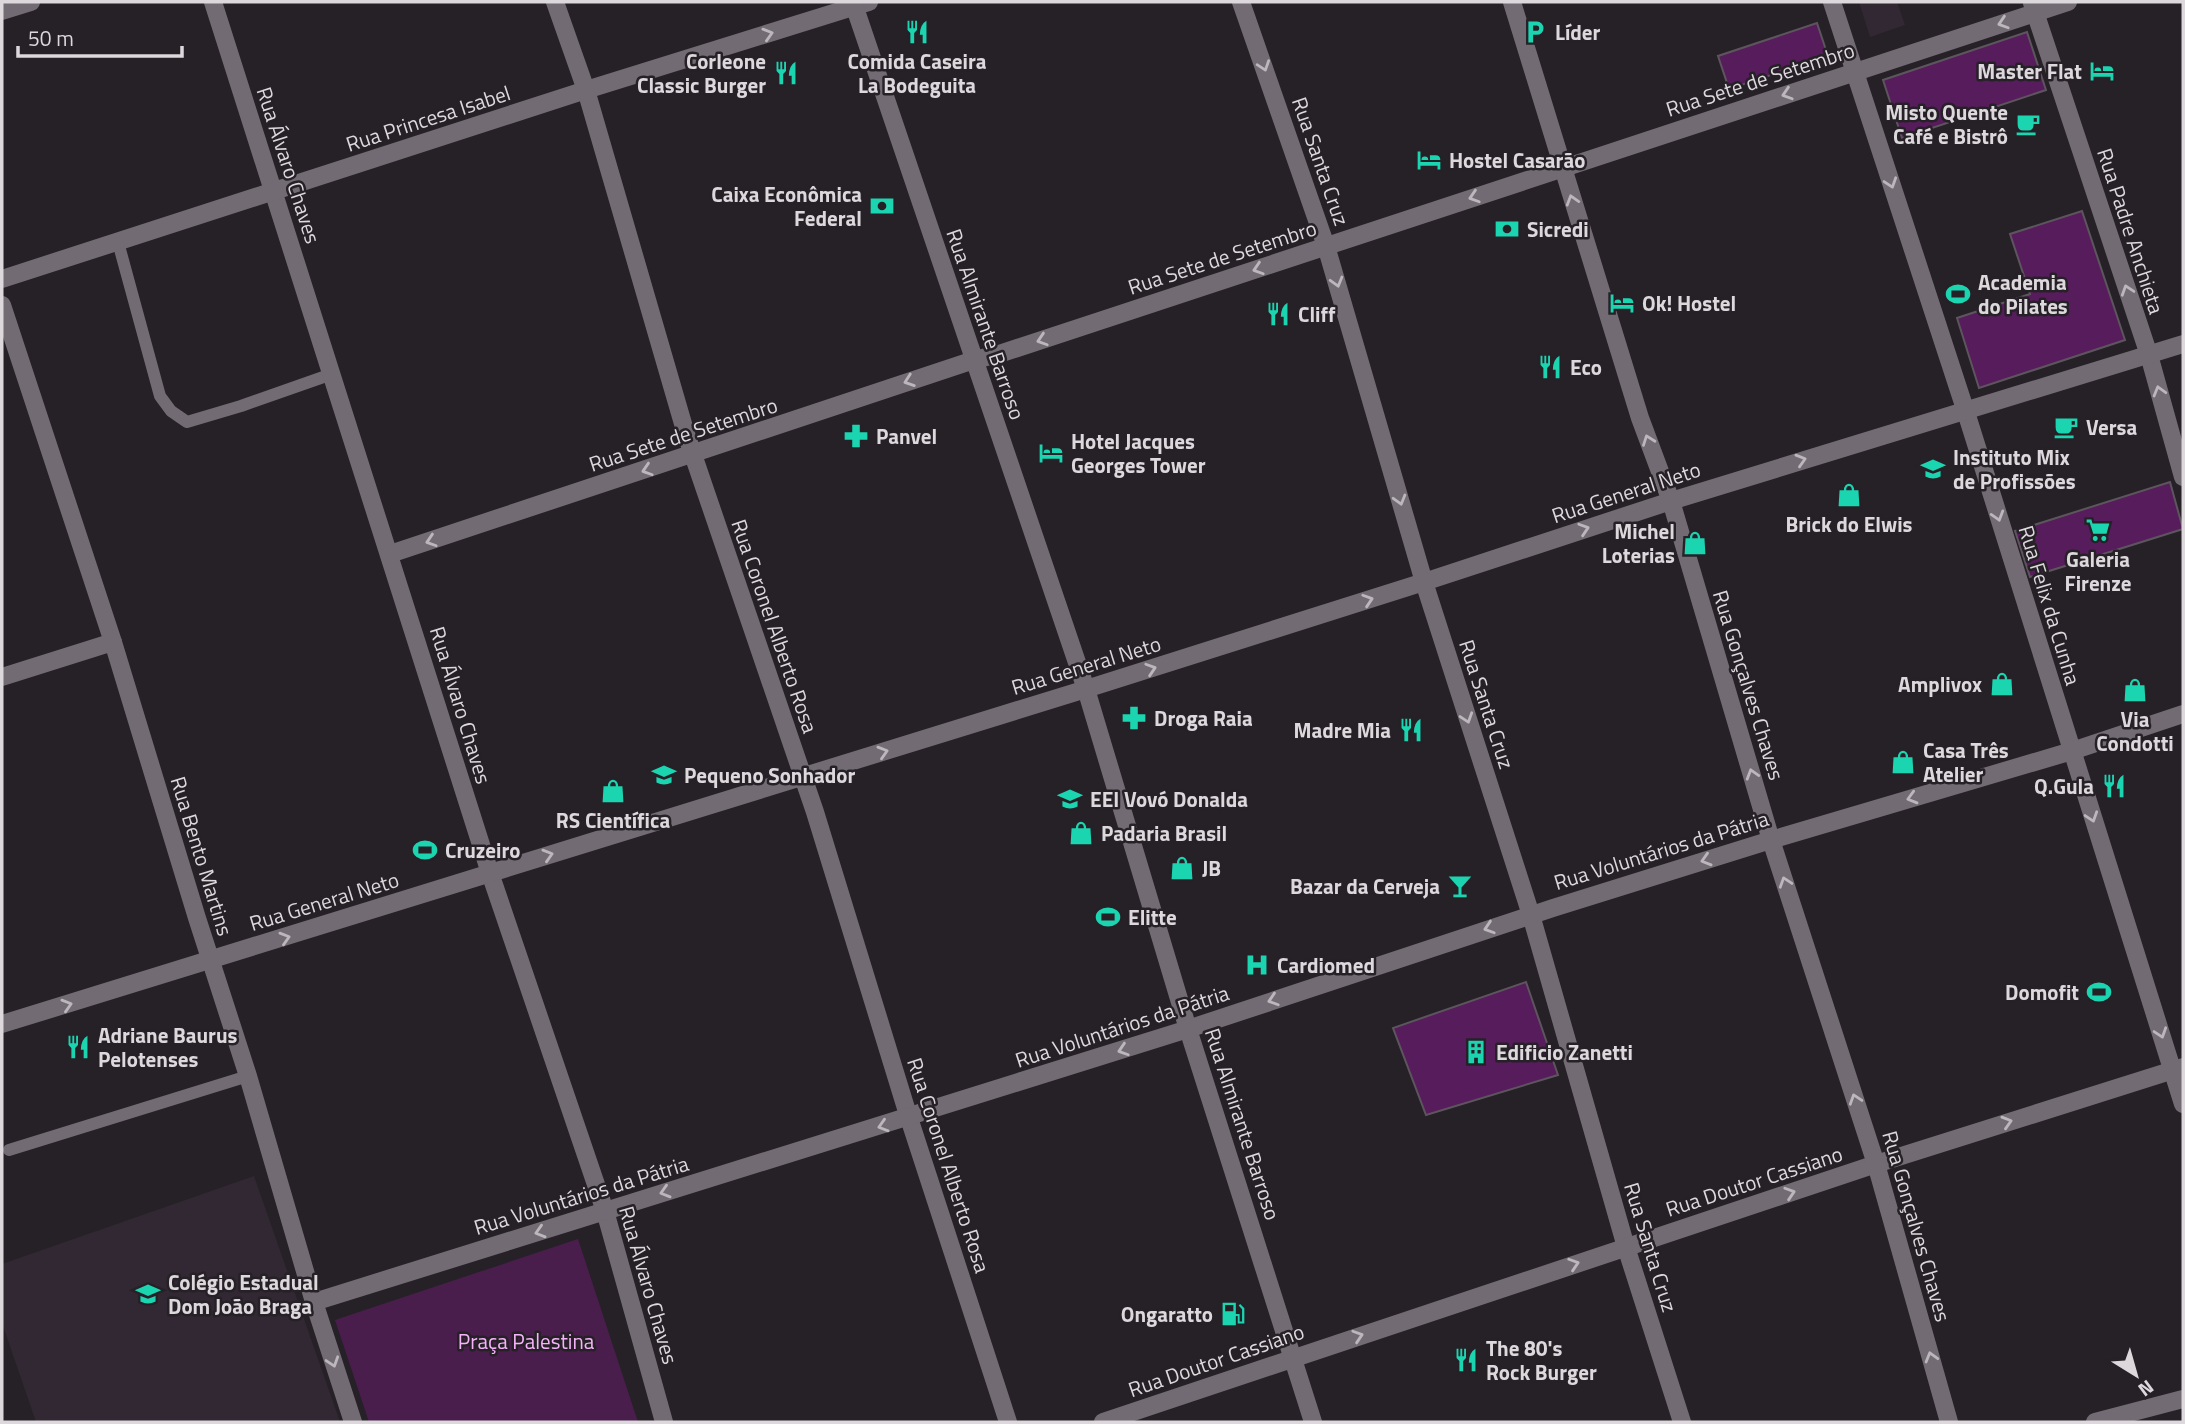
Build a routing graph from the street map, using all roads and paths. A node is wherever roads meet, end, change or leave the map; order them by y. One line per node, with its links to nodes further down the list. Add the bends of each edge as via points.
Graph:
1 (31, 2): 10 (street)
2 (213, 2): 14 (street, Rua Álvaro Chaves)
3 (555, 2): 12 (street, Rua Coronel Alberto Rosa)
4 (1241, 2): 16 (street, Rua Santa Cruz, one-way to 16)
5 (1512, 2): 13 (street, Rua Gonçalves Chaves)
6 (1832, 2): 11 (street, Rua Felix da Cunha)
7 (2068, 2): 9 (street, Rua Sete de Setembro)
8 (859, 3): 12 (street, Rua Princesa Isabel, one-way to 8); 21 (street, Rua Almirante Barroso)
9 (2033, 7): 11 (street, Rua Sete de Setembro, one-way to 11); 20 (street, Rua Padre Anchieta, one-way to 9)
10 (2, 11)
11 (1854, 72): 13 (street, Rua Sete de Setembro, one-way to 13); 23 (street, Rua Felix da Cunha, one-way to 23)
12 (586, 90): 14 (street, Rua Princesa Isabel); 24 (street, Rua Coronel Alberto Rosa)
13 (1562, 168): 16 (street, Rua Sete de Setembro, one-way to 16); 26 (street, Rua Gonçalves Chaves, one-way to 13, via 1640,418)
14 (273, 193): 15 (street, Rua Princesa Isabel); 22 (street, Rua Álvaro Chaves)
15 (118, 242): 17 (street, Rua Princesa Isabel); 22 (lane, via 160,396 187,422)
16 (1326, 246): 21 (street, Rua Sete de Setembro, one-way to 21); 28 (street, Rua Santa Cruz, one-way to 28)
17 (2, 279)
18 (2, 305): 29 (street, Rua Bento Martins)
19 (2183, 344): 20 (street, Rua General Neto)
20 (2149, 355): 23 (street, Rua General Neto); 25 (street, Rua Padre Anchieta, one-way to 20)
21 (974, 359): 24 (street, Rua Sete de Setembro, one-way to 24); 31 (street, Rua Almirante Barroso)
22 (332, 374): 27 (street, Rua Álvaro Chaves)
23 (1965, 409): 26 (street, Rua General Neto, one-way to 23); 33 (street, Rua Felix da Cunha, one-way to 33)
24 (693, 455): 27 (street, Rua Sete de Setembro, one-way to 27); 34 (street, Rua Coronel Alberto Rosa)
25 (2183, 477)
26 (1671, 501): 28 (street, Rua General Neto, one-way to 26); 35 (street, Rua Gonçalves Chaves, one-way to 26)
27 (390, 554): 36 (street, Rua Álvaro Chaves)
28 (1424, 582): 31 (street, Rua General Neto, one-way to 28); 37 (street, Rua Santa Cruz, one-way to 37)
29 (113, 642): 30 (street); 38 (street, Rua Bento Martins)
30 (2, 677)
31 (1086, 689): 34 (street, Rua General Neto, one-way to 31); 40 (street, Rua Almirante Barroso)
32 (2183, 714): 33 (street, Rua Voluntários da Pátria)
33 (2072, 751): 35 (street, Rua Voluntários da Pátria, one-way to 35); 41 (street, Rua Felix da Cunha, one-way to 41)
34 (802, 777): 36 (street, Rua General Neto, one-way to 34); 44 (street, Rua Coronel Alberto Rosa)
35 (1771, 840): 37 (street, Rua Voluntários da Pátria, one-way to 37); 46 (street, Rua Gonçalves Chaves, one-way to 35)
36 (490, 873): 38 (street, Rua General Neto, one-way to 36); 47 (street, Rua Álvaro Chaves)
37 (1531, 915): 40 (street, Rua Voluntários da Pátria, one-way to 40); 48 (street, Rua Santa Cruz)
38 (211, 961): 39 (street, Rua General Neto, one-way to 38); 42 (street, Rua Bento Martins)
39 (2, 1024)
40 (1188, 1029): 44 (street, Rua Voluntários da Pátria, one-way to 44); 50 (street, Rua Almirante Barroso)
41 (2178, 1068): 43 (street, Rua Felix da Cunha); 46 (street, Rua Doutor Cassiano, one-way to 41)
42 (248, 1076): 45 (lane); 49 (street, Rua Bento Martins)
43 (2183, 1104)
44 (909, 1118): 47 (street, Rua Voluntários da Pátria, one-way to 47); 54 (street, Rua Coronel Alberto Rosa)
45 (9, 1150)
46 (1876, 1164): 48 (street, Rua Doutor Cassiano, one-way to 46); 58 (street, Rua Gonçalves Chaves, one-way to 46)
47 (605, 1211): 49 (street, Rua Voluntários da Pátria, one-way to 49); 53 (street, Rua Álvaro Chaves)
48 (1626, 1247): 50 (street, Rua Doutor Cassiano, one-way to 48); 57 (street, Rua Santa Cruz)
49 (314, 1302): 52 (street, Rua Bento Martins, one-way to 52)
50 (1294, 1357): 55 (street, Rua Doutor Cassiano); 56 (street, Rua Almirante Barroso)
51 (2183, 1399): 59 (street)
52 (353, 1422)
53 (664, 1422)
54 (1008, 1422)
55 (1103, 1422)
56 (1313, 1422)
57 (1682, 1422)
58 (1949, 1422)
59 (2095, 1422)

